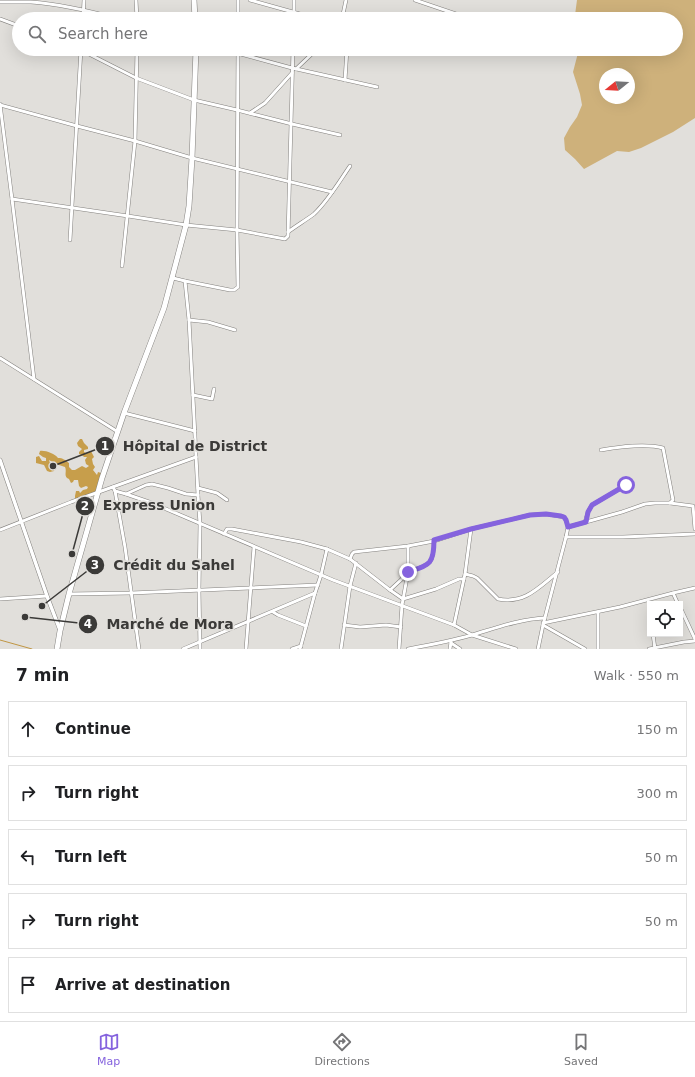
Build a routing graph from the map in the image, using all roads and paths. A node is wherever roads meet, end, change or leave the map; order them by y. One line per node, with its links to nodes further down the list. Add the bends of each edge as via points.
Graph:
1 (84, 0): 11 (street)
2 (136, 0): 13 (street)
3 (194, 0): 14 (highway)
4 (238, 0): 15 (street)
5 (250, 0): 16 (street)
6 (294, 0): 17 (street)
7 (346, 0): 18 (street)
8 (415, 0): 19 (street)
9 (31, 1): 10 (street); 11 (street)
10 (0, 2)
11 (83, 10): 12 (street)
12 (91, 12)
13 (137, 12)
14 (195, 12)
15 (238, 12)
16 (291, 12)
17 (294, 12)
18 (343, 12)
19 (450, 12)
20 (0, 19): 21 (street)
21 (12, 23)
22 (80, 56): 41 (street)
23 (94, 56): 33 (street)
24 (137, 56): 33 (street)
25 (196, 56): 36 (highway)
26 (238, 56): 38 (street)
27 (248, 56): 31 (street)
28 (293, 56): 31 (street)
29 (309, 56): 31 (street)
30 (347, 56): 34 (street)
31 (294, 69): 32 (street); 34 (street)
32 (292, 73): 39 (street, via 269,99); 40 (street)
33 (136, 78): 36 (street); 43 (street)
34 (345, 80): 35 (street)
35 (377, 87)
36 (194, 100): 38 (street); 44 (highway)
37 (0, 104): 41 (street); 49 (street)
38 (237, 110): 39 (street); 46 (street)
39 (250, 113): 40 (street)
40 (292, 124): 42 (street); 47 (street)
41 (77, 126): 43 (street); 50 (street)
42 (340, 135)
43 (135, 141): 44 (street); 51 (street)
44 (192, 158): 46 (street); 52 (highway)
45 (350, 166): 48 (street)
46 (237, 168): 47 (street); 53 (street)
47 (289, 182): 48 (street); 54 (street)
48 (332, 192): 54 (street, via 313,214)
49 (12, 199): 50 (street); 62 (street)
50 (72, 208): 51 (street); 55 (street)
51 (128, 216): 52 (street); 56 (street)
52 (186, 226): 53 (street); 57 (highway)
53 (237, 230): 54 (street, via 282,239 287,238); 58 (street, via 236,289)
54 (288, 232)
55 (70, 240)
56 (122, 266)
57 (173, 278): 58 (street); 65 (highway)
58 (185, 281): 59 (street)
59 (189, 320): 60 (street, via 208,322); 64 (street)
60 (235, 330)
61 (0, 358): 62 (street)
62 (34, 379): 67 (street)
63 (214, 389): 64 (street, via 212,400)
64 (193, 396): 66 (street)
65 (124, 413): 66 (street); 67 (highway)
66 (195, 431): 69 (street)
67 (118, 432): 74 (highway)
68 (600, 450): 78 (street, via 641,446 663,448 672,497)
69 (196, 457): 72 (street); 73 (street)
70 (0, 460): 79 (street)
71 (626, 485): 80 (street, via 592,505)
72 (198, 488): 76 (street); 77 (street, via 217,493)
73 (114, 489): 74 (street); 75 (street); 107 (street)
74 (99, 492): 79 (street); 110 (highway)
75 (126, 494): 76 (street, via 152,484); 81 (street)
76 (198, 495): 81 (street)
77 (226, 500)
78 (670, 503): 80 (street, via 645,504); 84 (street, via 693,506)
79 (21, 521): 85 (street); 111 (street)
80 (586, 522): 82 (street)
81 (200, 524): 86 (street); 105 (street)
82 (568, 527): 83 (street, via 564,517 546,514 523,516); 88 (street)
83 (471, 529): 89 (street); 97 (street)
84 (695, 529)
85 (0, 530)
86 (224, 534): 91 (street); 92 (street, via 226,529 232,529)
87 (695, 534): 88 (street)
88 (566, 537): 96 (street)
89 (434, 540): 90 (street); 95 (street, via 433,556 429,564)
90 (408, 546): 93 (street, via 356,552); 95 (street)
91 (254, 547): 98 (street); 103 (street)
92 (327, 549): 93 (street); 98 (street)
93 (350, 559): 94 (street)
94 (356, 563): 102 (street); 106 (street)
95 (408, 572): 99 (street)
96 (558, 572): 97 (street, via 535,590 513,600 498,599 477,578); 121 (street)
97 (464, 574): 100 (street)
98 (321, 575): 101 (street); 102 (street)
99 (407, 577): 106 (street); 114 (street)
100 (464, 579): 114 (street); 125 (street)
101 (318, 585): 103 (street); 108 (street)
102 (350, 586): 117 (street); 124 (street)
103 (251, 588): 105 (street); 122 (street)
104 (695, 588): 109 (street)
105 (199, 590): 107 (street); 132 (street)
106 (390, 590): 114 (street)
107 (131, 593): 110 (street); 137 (street)
108 (315, 593): 118 (street); 126 (street)
109 (673, 593): 112 (street); 116 (street)
110 (69, 594): 128 (highway)
111 (47, 596): 113 (street); 128 (street)
112 (650, 598): 115 (street); 119 (street)
113 (0, 599)
114 (403, 599): 117 (street)
115 (650, 601)
116 (677, 601)
117 (402, 606): 125 (street); 127 (street)
118 (272, 612): 122 (street); 126 (street)
119 (598, 612): 123 (street); 150 (street)
120 (683, 614): 131 (street)
121 (545, 618): 123 (street); 129 (street, via 498,626)
122 (248, 621): 132 (street); 140 (street)
123 (543, 624): 148 (street); 149 (street)
124 (344, 625): 127 (street, via 360,627 386,624); 142 (street)
125 (454, 625): 129 (street)
126 (306, 626): 134 (street)
127 (401, 627): 143 (street)
128 (60, 631): 136 (highway)
129 (472, 635): 133 (street); 147 (street)
130 (654, 637): 135 (street)
131 (695, 640): 135 (street)
132 (200, 642): 138 (street); 139 (street)
133 (451, 642): 144 (street); 145 (street); 146 (street)
134 (300, 648): 141 (street)
135 (655, 648): 151 (street)
136 (57, 649)
137 (139, 649)
138 (183, 649)
139 (200, 649)
140 (246, 649)
141 (292, 649)
142 (341, 649)
143 (399, 649)
144 (408, 649)
145 (450, 649)
146 (460, 649)
147 (516, 649)
148 (538, 649)
149 (585, 649)
150 (598, 649)
151 (649, 649)

